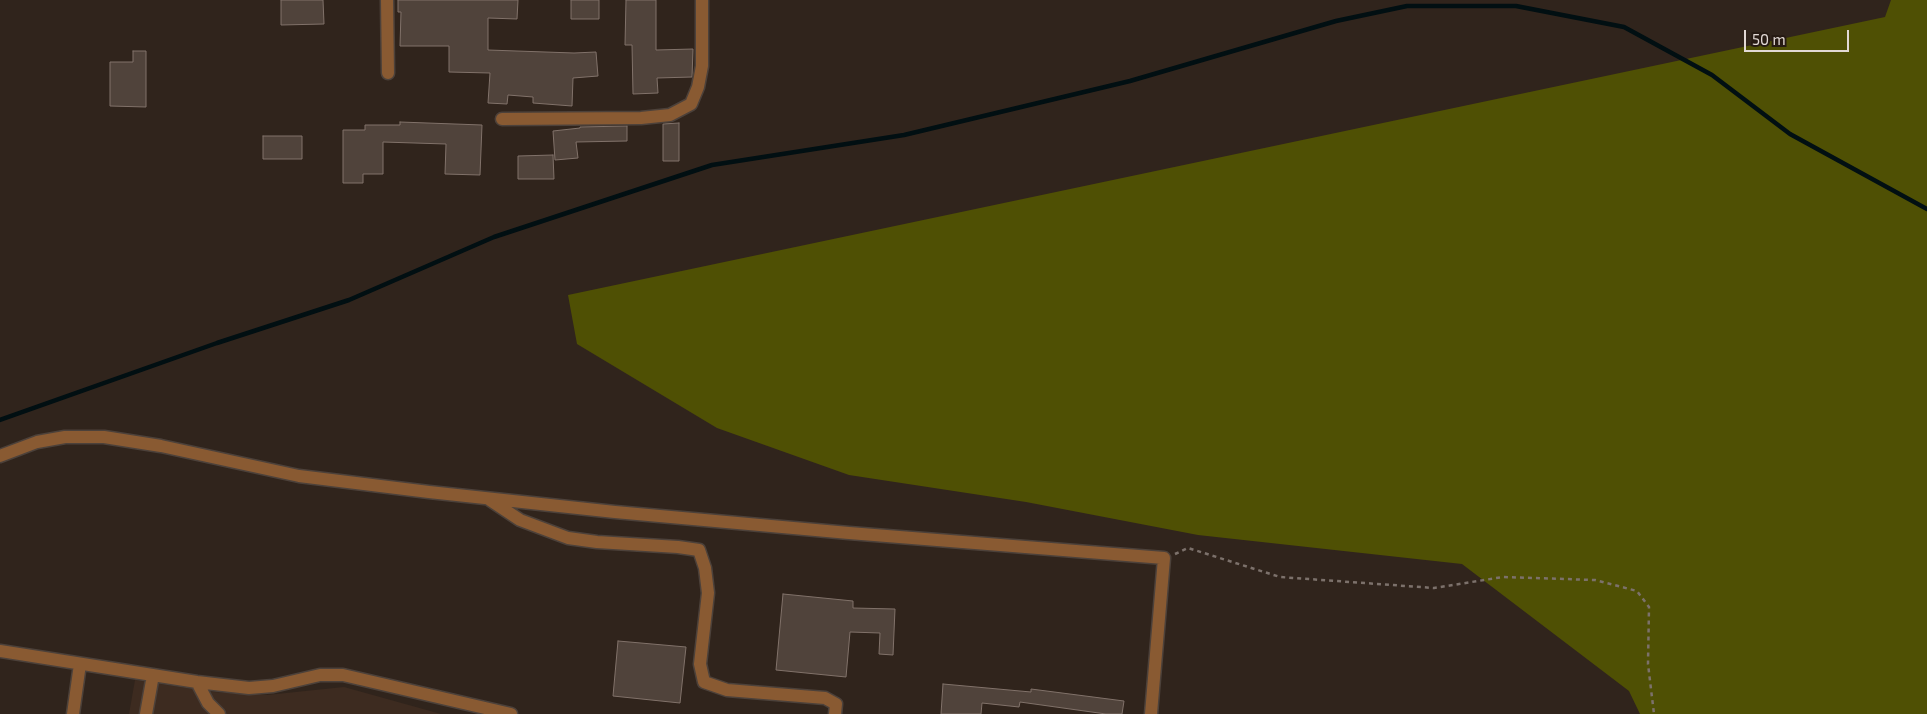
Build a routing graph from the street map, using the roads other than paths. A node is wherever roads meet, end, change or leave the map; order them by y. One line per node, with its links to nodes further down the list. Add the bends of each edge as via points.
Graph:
1 (387, 0): 3 (street)
2 (702, 0): 4 (street, via 702,66 691,104 670,115 640,118)
3 (388, 73)
4 (502, 119)
5 (0, 456): 6 (street, via 37,442 65,437 104,437 299,476)
6 (488, 498): 15 (street, via 520,520 568,538 699,550 708,593 700,664 704,682 727,690 825,698 836,704); 16 (street, via 849,533 1164,558)
7 (0, 651): 8 (street)
8 (80, 664): 9 (street); 11 (street)
9 (153, 675): 10 (street); 12 (street)
10 (197, 682): 13 (street, via 208,703); 14 (street, via 249,688 343,675)
11 (73, 714)
12 (146, 714)
13 (219, 714)
14 (511, 714)
15 (835, 714)
16 (1150, 714)

